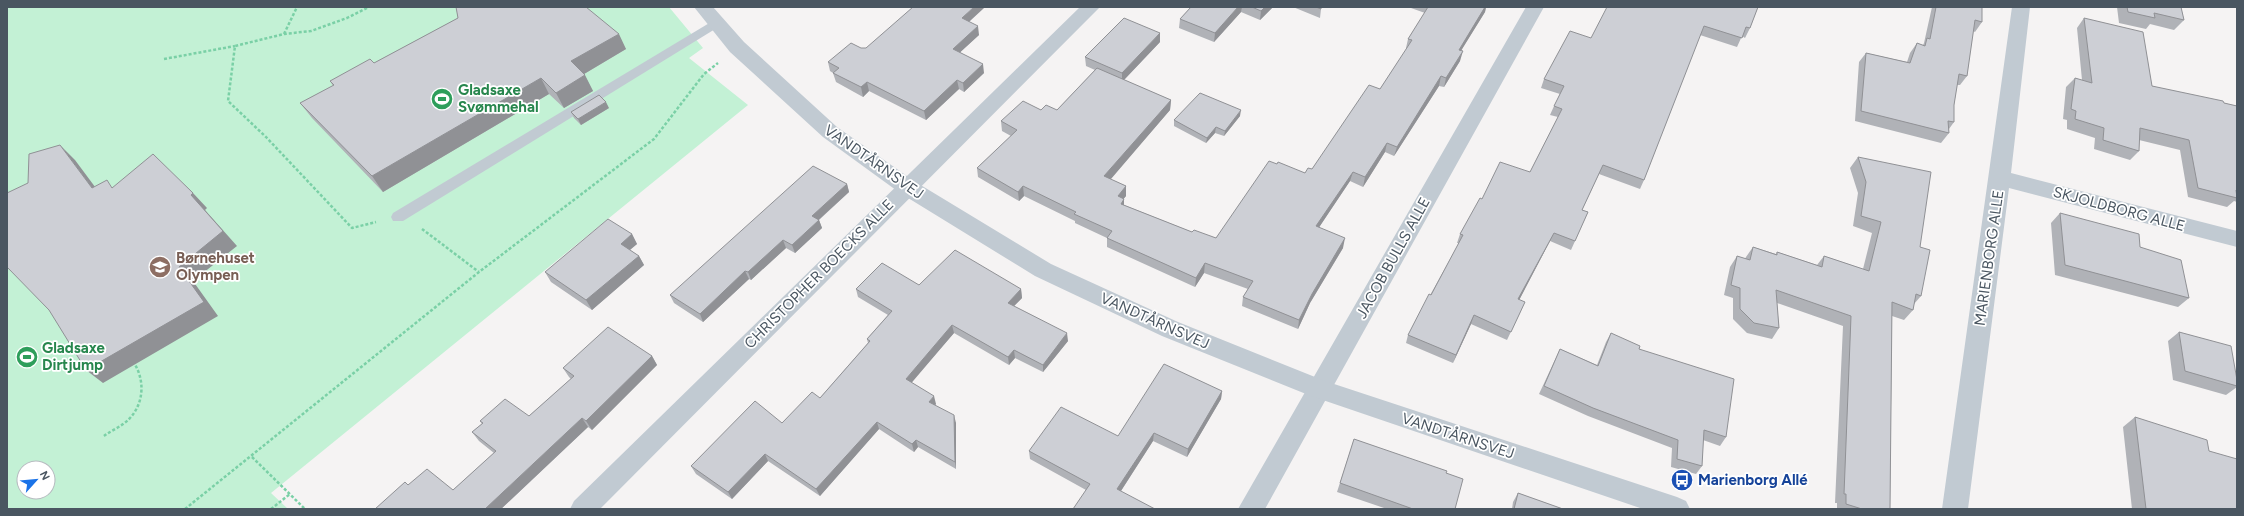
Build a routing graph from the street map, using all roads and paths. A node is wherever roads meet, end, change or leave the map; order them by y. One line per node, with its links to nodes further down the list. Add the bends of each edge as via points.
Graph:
1 (297, 7): 7 (path)
2 (1091, 7): 12 (street, CHRISTOPHER BOECKS ALLE)
3 (1535, 7): 17 (street, JACOB BULLS ALLE)
4 (2021, 7): 11 (street, MARIENBORG ALLE)
5 (367, 8): 7 (path, via 312,31)
6 (710, 15): 9 (street, VANDTÅRNSVEJ); 13 (lane)
7 (284, 34): 8 (path)
8 (235, 46): 10 (path); 13 (path, via 228,101 266,137 352,228)
9 (737, 47): 12 (street, VANDTÅRNSVEJ, via 830,132); 15 (path, via 704,74 654,139)
10 (164, 59)
11 (2000, 178): 14 (street, SKJOLDBORG ALLE); 27 (street, MARIENBORG ALLE)
12 (907, 187): 17 (street, VANDTÅRNSVEJ, via 1043,270 1170,328); 24 (street, CHRISTOPHER BOECKS ALLE)
13 (398, 217): 15 (path, via 421,229)
14 (2237, 240)
15 (479, 272): 19 (path)
16 (130, 358): 18 (path, via 139,368 142,392 130,418)
17 (1319, 389): 25 (street, JACOB BULLS ALLE); 26 (street, VANDTÅRNSVEJ)
18 (104, 436)
19 (252, 457): 20 (path); 21 (path)
20 (290, 494): 22 (path); 23 (path)
21 (185, 509)
22 (271, 509)
23 (305, 509)
24 (583, 509)
25 (1251, 509)
26 (1678, 509)
27 (1955, 509)

